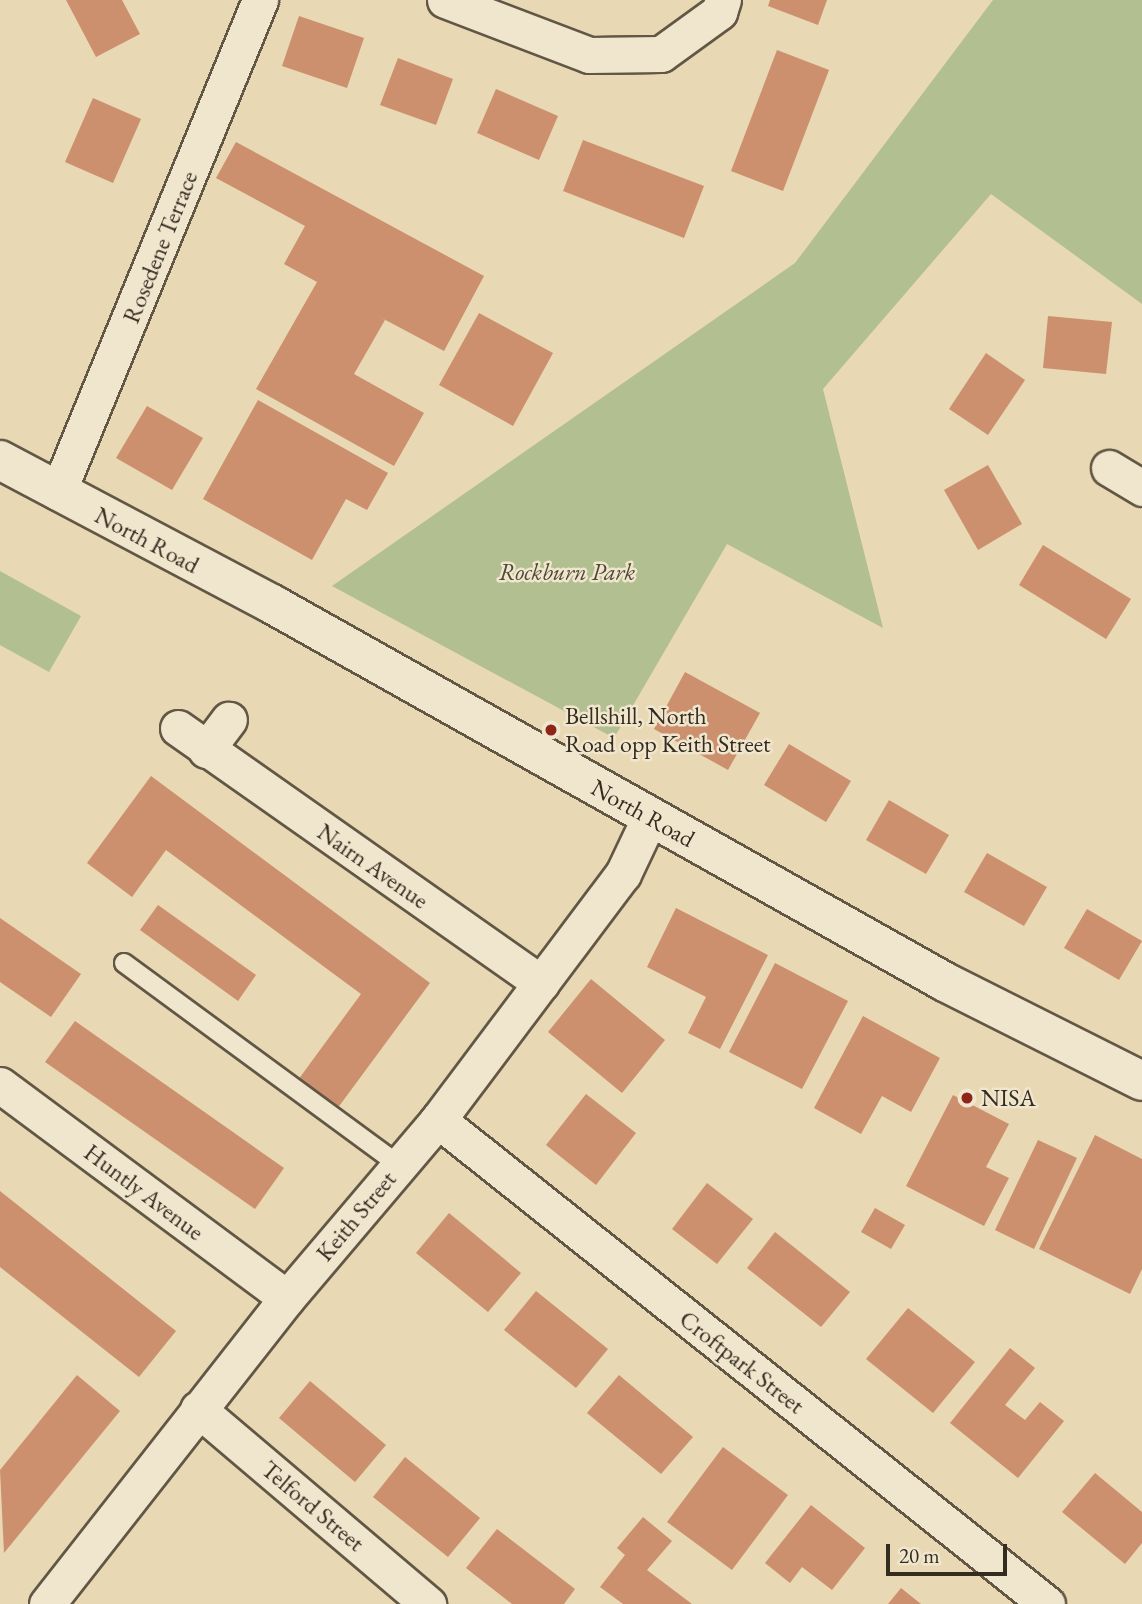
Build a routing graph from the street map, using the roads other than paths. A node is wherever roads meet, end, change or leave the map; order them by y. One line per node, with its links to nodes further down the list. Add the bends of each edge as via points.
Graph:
1 (260, 0): 7 (street, Rosedene Terrace)
2 (444, 0): 3 (street, via 589,55 661,54 719,12)
3 (723, 0)
4 (0, 460): 7 (main road, North Road)
5 (1109, 468): 6 (street)
6 (1142, 488)
7 (58, 492): 11 (main road, North Road)
8 (229, 719): 10 (street)
9 (177, 728): 10 (street, Nairn Avenue)
10 (206, 750): 13 (street, Nairn Avenue)
11 (650, 817): 13 (street, Keith Street, via 623,874); 14 (main road, North Road, via 945,982)
12 (124, 963): 17 (lane)
13 (541, 983): 16 (street, Keith Street)
14 (1142, 1081)
15 (0, 1085): 18 (street, Huntly Avenue)
16 (438, 1120): 17 (street, Keith Street); 22 (street, Croftpark Street)
17 (399, 1165): 18 (street, Keith Street)
18 (287, 1298): 19 (street, Keith Street)
19 (198, 1409): 20 (street, Keith Street); 21 (street, Telford Street)
20 (47, 1604)
21 (428, 1604)
22 (1047, 1604)

